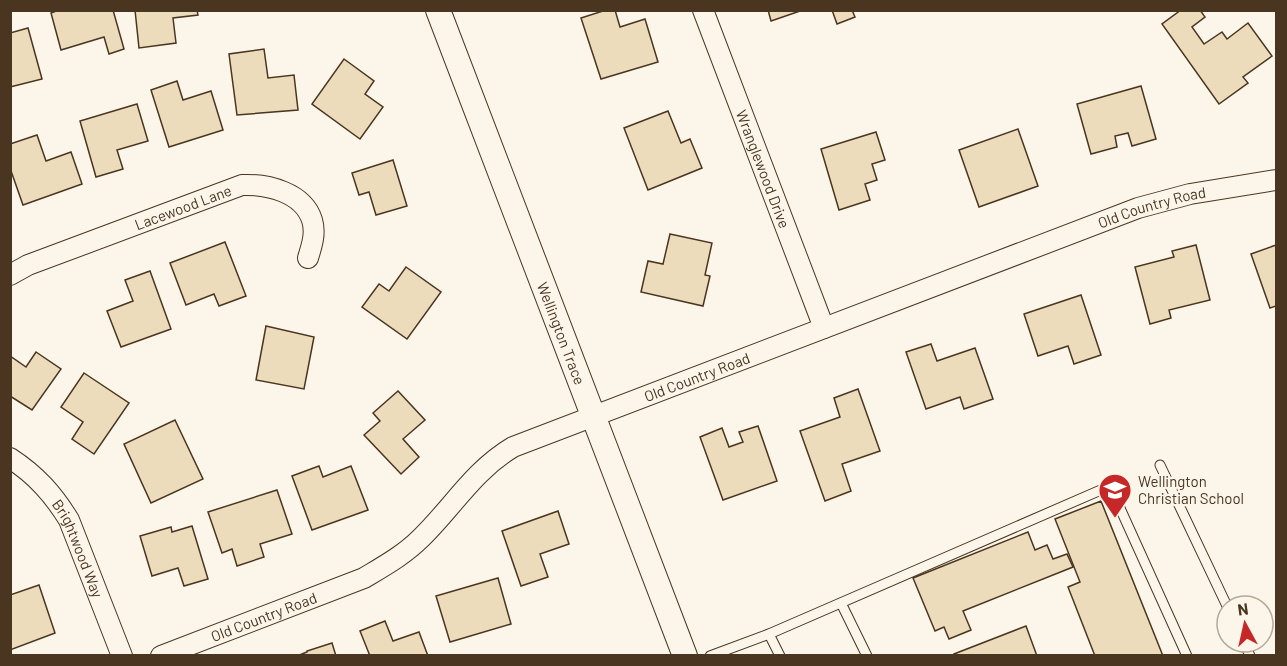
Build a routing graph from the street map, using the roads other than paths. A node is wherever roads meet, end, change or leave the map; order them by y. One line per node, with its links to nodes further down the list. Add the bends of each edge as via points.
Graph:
1 (438, 10): 7 (street, Wellington Trace)
2 (703, 10): 6 (street, Wranglewood Drive)
3 (1276, 180): 6 (street, Old Country Road, via 1190,194 1138,208)
4 (309, 258): 5 (street, Lacewood Lane, via 314,237 311,218 289,195 258,184 242,185)
5 (10, 275)
6 (824, 328): 7 (street, Old Country Road)
7 (593, 416): 14 (street, Old Country Road, via 499,456 473,478 419,541 364,578); 15 (street, Wellington Trace)
8 (10, 458): 13 (street, Brightwood Way, via 38,478 69,519)
9 (1160, 465): 10 (lane)
10 (1221, 594)
11 (841, 603): 12 (lane); 18 (lane); 19 (lane, via 1110,486)
12 (769, 634): 16 (lane); 17 (lane)
13 (122, 656)
14 (161, 656)
15 (685, 656)
16 (710, 656)
17 (780, 656)
18 (867, 656)
19 (1187, 656)

